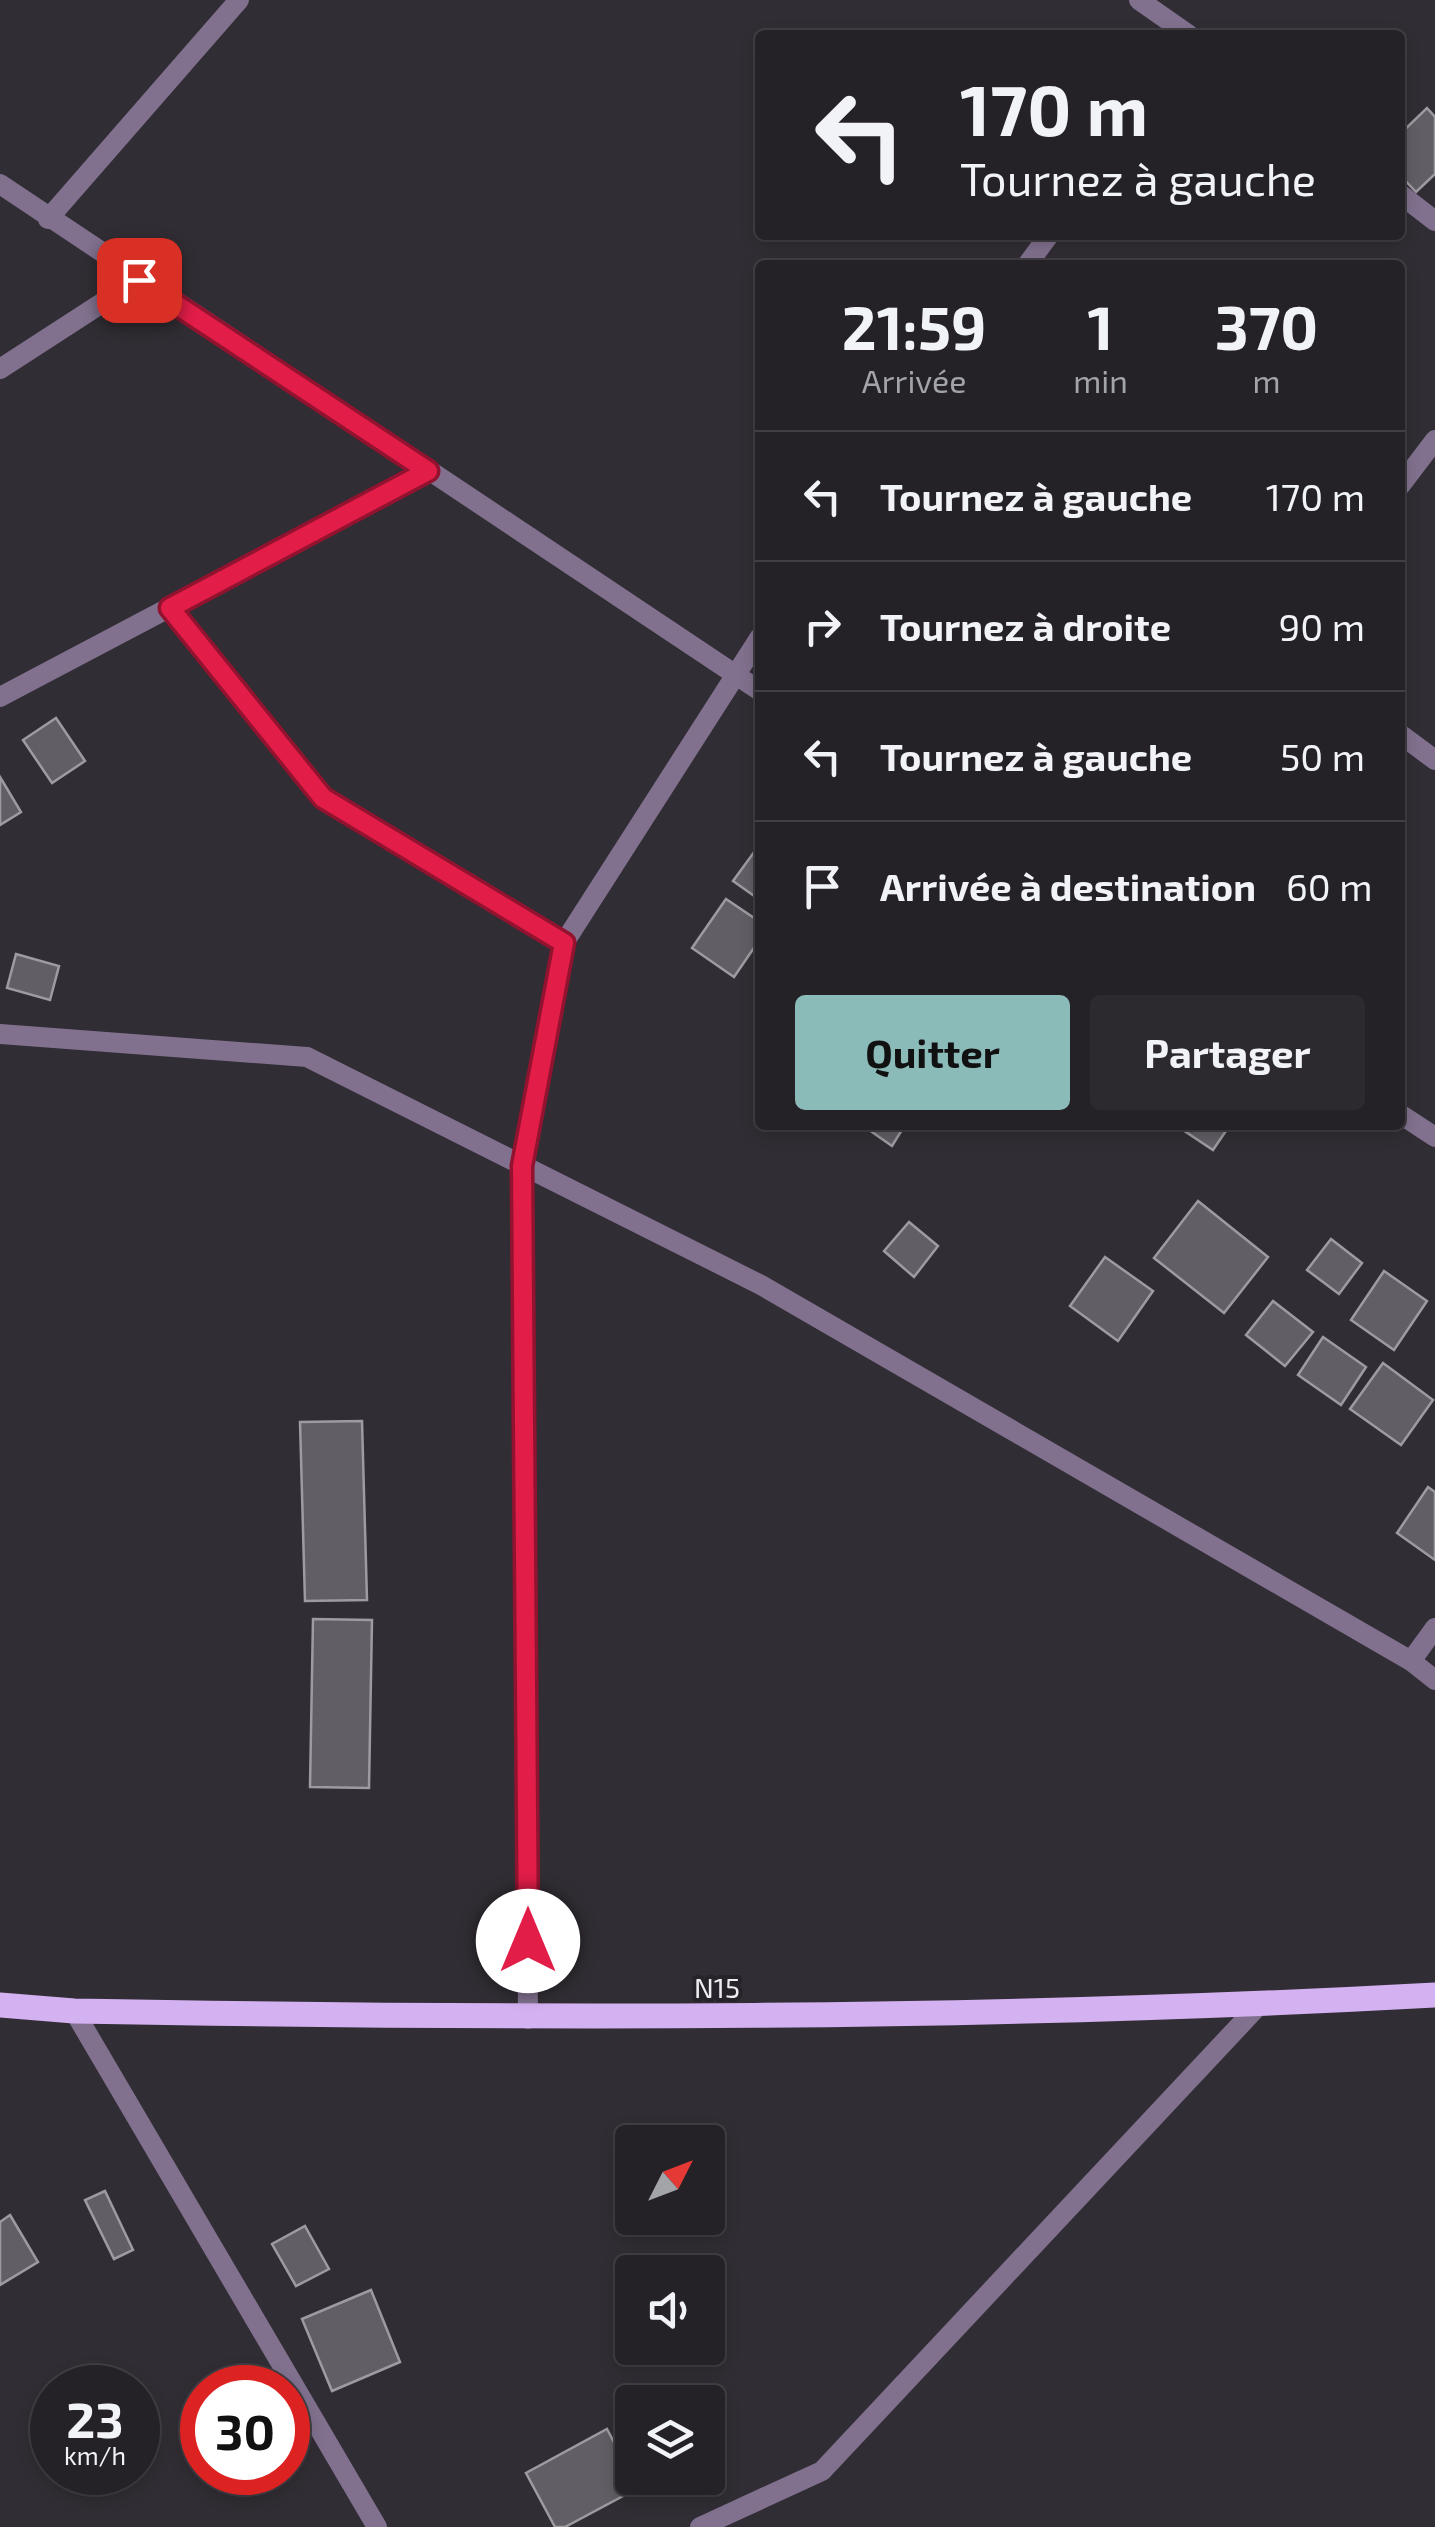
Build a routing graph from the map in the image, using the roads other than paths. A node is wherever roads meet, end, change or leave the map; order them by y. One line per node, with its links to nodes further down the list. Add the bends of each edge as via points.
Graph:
1 (239, 0): 6 (street)
2 (1140, 0): 3 (street)
3 (1182, 30)
4 (0, 184): 6 (street)
5 (1405, 198): 7 (street)
6 (48, 220): 8 (street)
7 (1435, 221)
8 (139, 280): 9 (street); 11 (street)
9 (0, 369)
10 (1435, 440): 12 (street)
11 (428, 471): 13 (street); 15 (street)
12 (1405, 479)
13 (170, 608): 17 (street); 20 (street, via 323,798)
14 (755, 644): 15 (street)
15 (734, 673): 16 (street); 20 (street)
16 (755, 687)
17 (0, 698)
18 (1405, 738): 19 (street)
19 (1435, 760)
20 (564, 943): 24 (street)
21 (0, 1034): 24 (street, via 306,1057)
22 (1405, 1117): 23 (street)
23 (1435, 1137)
24 (522, 1166): 26 (street, via 761,1285); 32 (street)
25 (1435, 1628): 26 (street)
26 (1411, 1661): 27 (street)
27 (1435, 1680)
28 (1435, 1995): 29 (main road, N15)
29 (1259, 2004): 32 (main road, N15, via 880,2017); 34 (street, via 822,2471)
30 (0, 2005): 31 (main road, N15)
31 (74, 2011): 32 (main road, N15); 33 (street)
32 (528, 2019)
33 (377, 2527)
34 (700, 2527)

